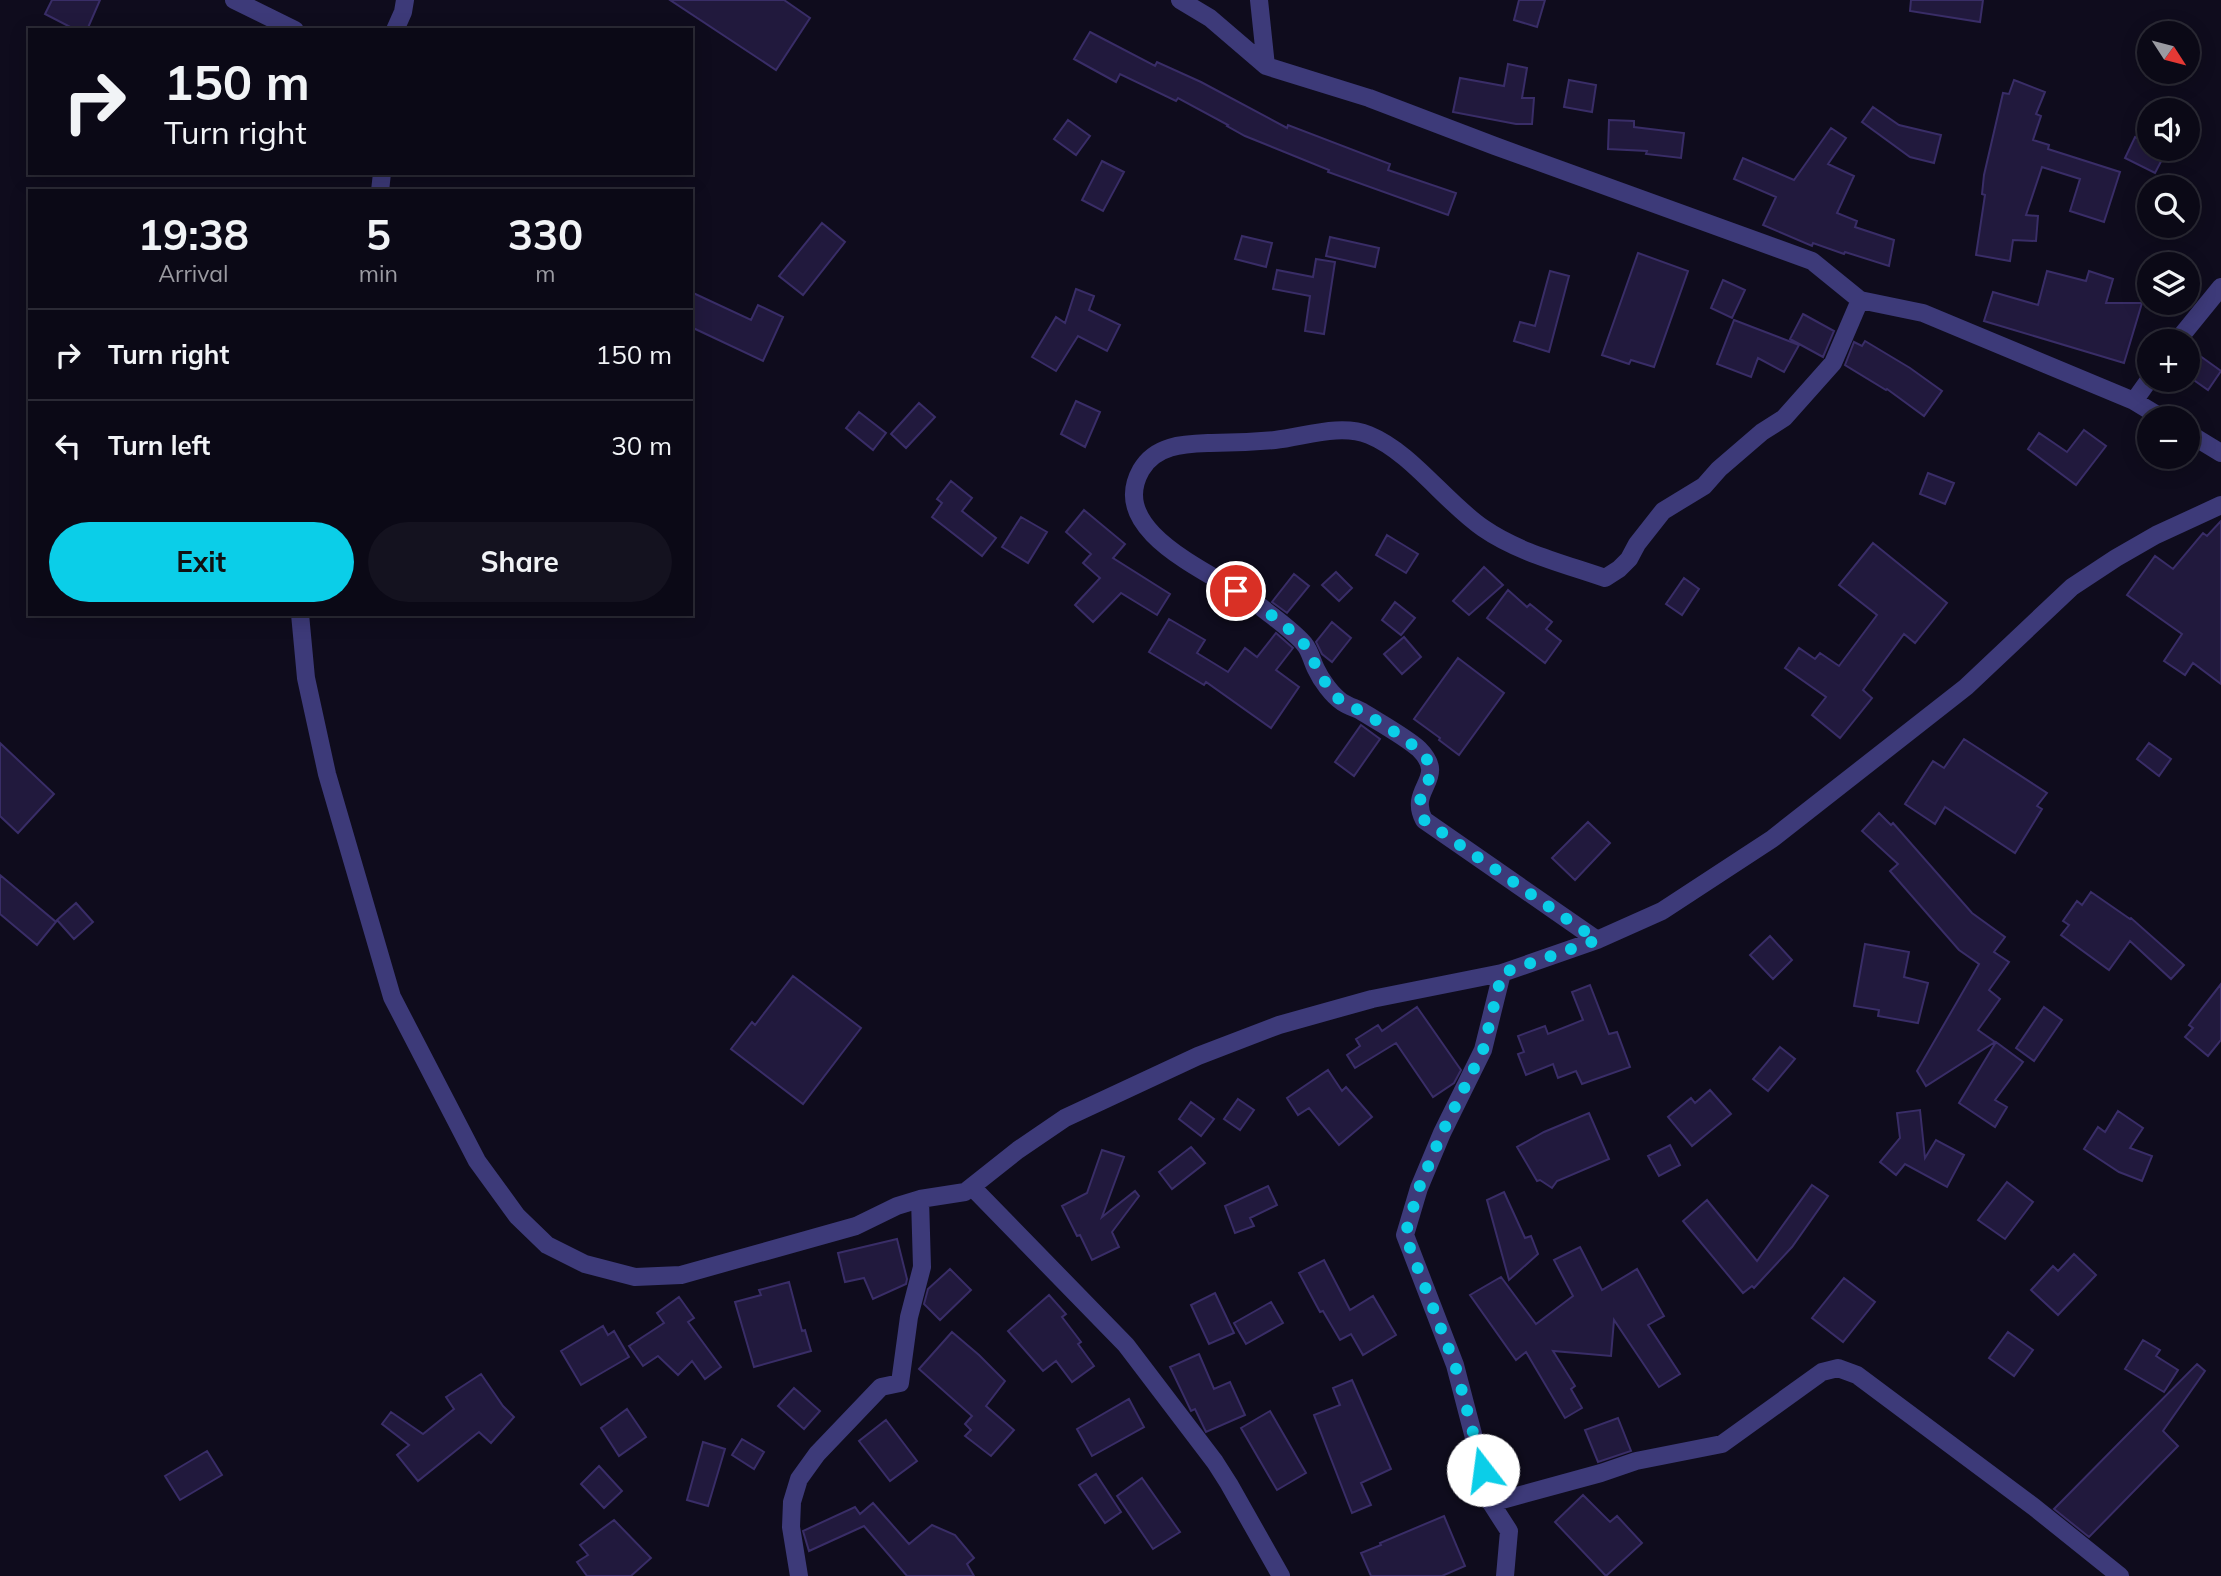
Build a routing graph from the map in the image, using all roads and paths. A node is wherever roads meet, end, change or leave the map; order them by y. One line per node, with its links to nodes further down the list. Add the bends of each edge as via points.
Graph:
1 (233, 0): 5 (street)
2 (405, 0): 6 (street)
3 (1180, 0): 7 (street, via 1210,18)
4 (1259, 0): 7 (street)
5 (291, 28)
6 (396, 28)
7 (1266, 66): 9 (street, via 1369,97 1812,261)
8 (2221, 287): 10 (street)
9 (1860, 300): 12 (street, via 1923,313); 18 (street, via 1833,363 1784,418 1704,485 1663,511 1629,559 1605,578 1499,538 1397,452 1368,434 1337,430 1274,440 1185,444 1166,448 1146,462 1135,481 1139,514 1150,531 1177,555 1255,603 1305,645 1318,672 1342,702 1423,754 1431,767 1419,800 1424,820)
10 (2187, 329)
11 (2140, 392): 12 (street)
12 (2134, 401): 13 (street)
13 (2142, 406)
14 (2200, 440): 15 (street)
15 (2221, 453)
16 (2221, 505): 18 (street, via 2156,535 2072,587 1966,687 1772,839 1662,911)
17 (299, 616): 21 (street, via 306,678 327,774 392,997 477,1161 537,1236 585,1264 635,1277 681,1275 856,1226)
18 (1597, 940): 19 (street)
19 (1502, 973): 20 (street, via 1372,999 1279,1025 1198,1056 1065,1118); 22 (street, via 1483,1050 1442,1133 1405,1235 1455,1365)
20 (973, 1188): 21 (street); 24 (street, via 1126,1345 1230,1484)
21 (920, 1199): 23 (street, via 922,1267 900,1383 881,1387 799,1479 791,1527)
22 (1491, 1503): 25 (street, via 1509,1531); 26 (street, via 1636,1461 1722,1444 1822,1372 1838,1368 1879,1391)
23 (799, 1576)
24 (1281, 1576)
25 (1505, 1576)
26 (2120, 1576)

